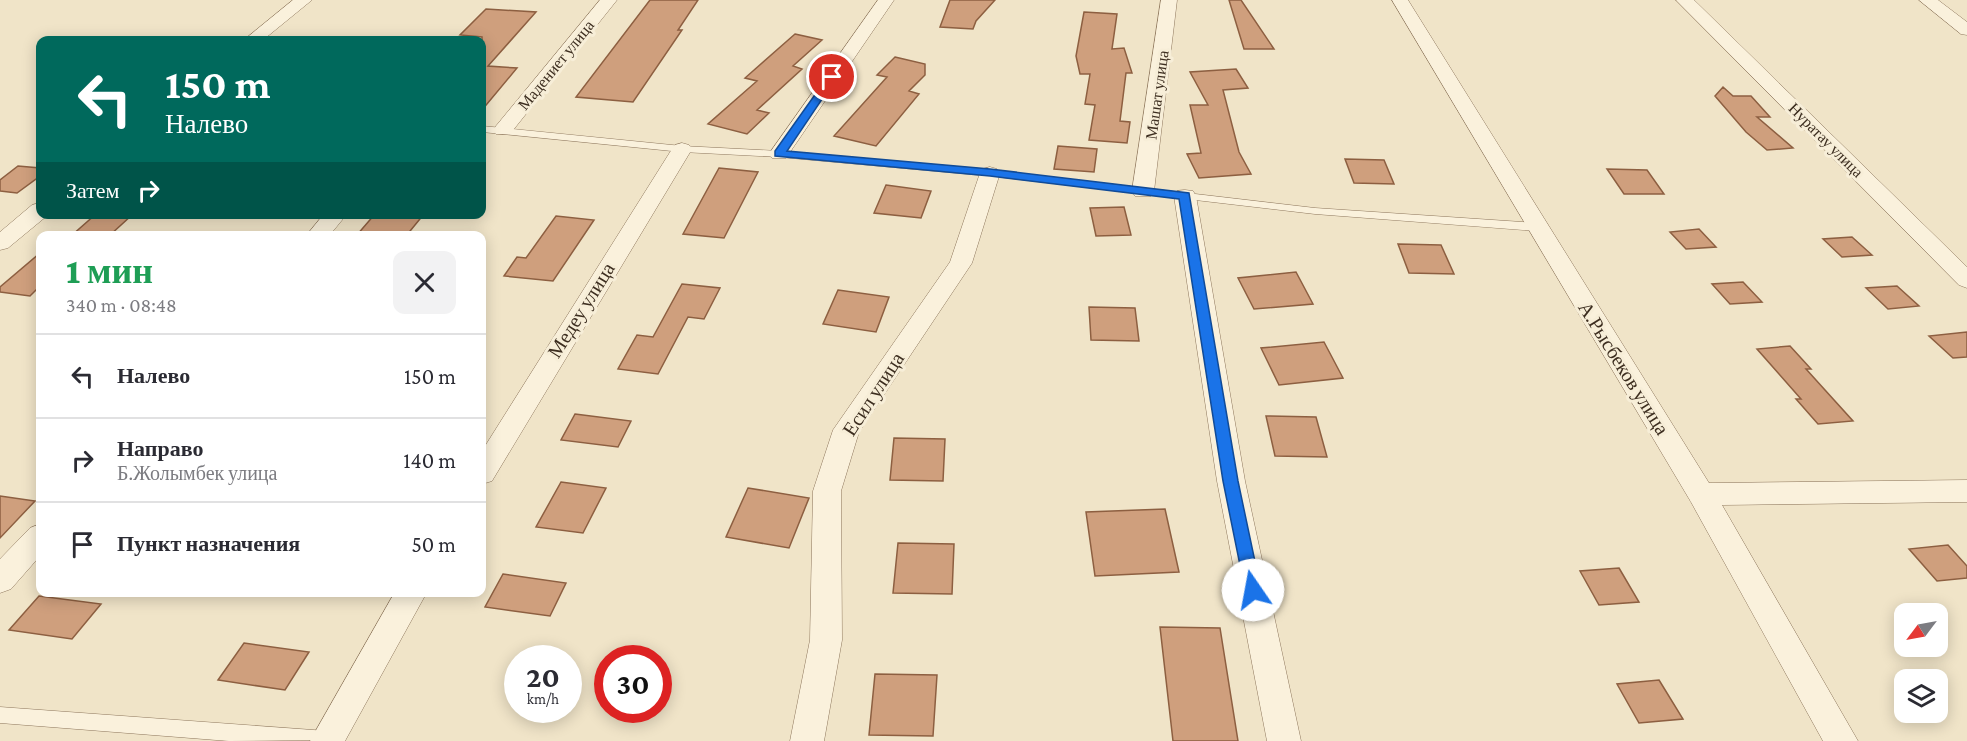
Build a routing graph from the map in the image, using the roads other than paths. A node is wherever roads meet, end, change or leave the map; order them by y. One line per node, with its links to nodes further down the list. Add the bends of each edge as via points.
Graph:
1 (304, 0): 9 (street)
2 (609, 0): 11 (street, Мадениет улица)
3 (886, 0): 13 (street)
4 (1169, 0): 15 (street, Машат улица)
5 (1400, 0): 19 (street, А.Рысбеков улица)
6 (1684, 0): 22 (street, Нуратау улица)
7 (1927, 0): 8 (street)
8 (1967, 30)
9 (258, 36)
10 (486, 129): 11 (lane)
11 (504, 130): 12 (lane)
12 (682, 149): 13 (lane); 23 (street, Медеу улица)
13 (779, 154): 14 (lane)
14 (990, 173): 15 (lane); 31 (street, Есил улица, via 961,263 846,430 827,491 826,640)
15 (1143, 191): 16 (lane)
16 (1185, 196): 19 (lane, via 1316,211); 32 (street, via 1231,481)
17 (36, 213): 21 (street)
18 (332, 219): 20 (street)
19 (1537, 227): 25 (street, А.Рысбеков улица)
20 (321, 231)
21 (0, 243)
22 (1967, 280)
23 (486, 466)
24 (1967, 491): 25 (street)
25 (1701, 494): 33 (street, А.Рысбеков улица)
26 (36, 540): 27 (street)
27 (0, 580)
28 (409, 597): 30 (street)
29 (0, 716): 30 (lane)
30 (327, 741)
31 (807, 741)
32 (1284, 741)
33 (1840, 741)

